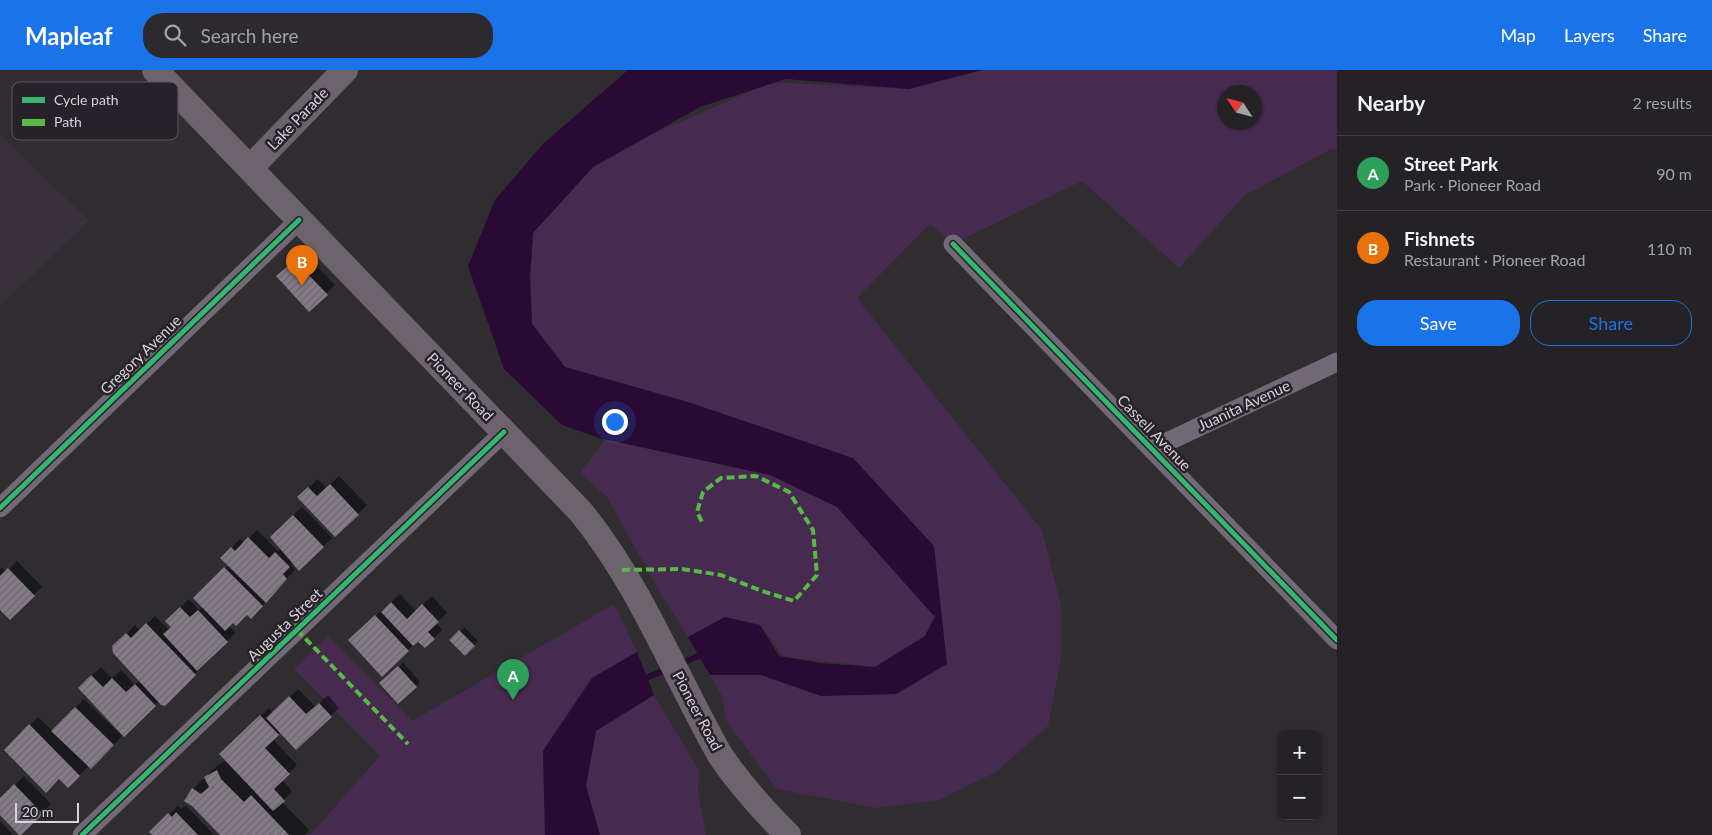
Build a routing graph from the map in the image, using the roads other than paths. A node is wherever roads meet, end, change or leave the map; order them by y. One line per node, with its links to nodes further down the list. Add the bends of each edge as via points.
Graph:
1 (155, 70): 3 (main road, Pioneer Road)
2 (345, 70): 5 (main road, Lake Parade)
3 (167, 82)
4 (178, 94): 5 (main road, Pioneer Road)
5 (250, 168): 6 (main road, Pioneer Road)
6 (299, 220): 9 (main road, Pioneer Road); 11 (street, Gregory Avenue)
7 (953, 244): 10 (street, Cassell Avenue)
8 (1337, 362): 10 (street, Juanita Avenue)
9 (504, 432): 13 (street, Augusta Street); 14 (main road, Pioneer Road, via 596,530 622,570 720,756)
10 (1152, 449): 12 (street, Cassell Avenue)
11 (0, 508)
12 (1337, 640)
13 (82, 835)
14 (788, 835)

